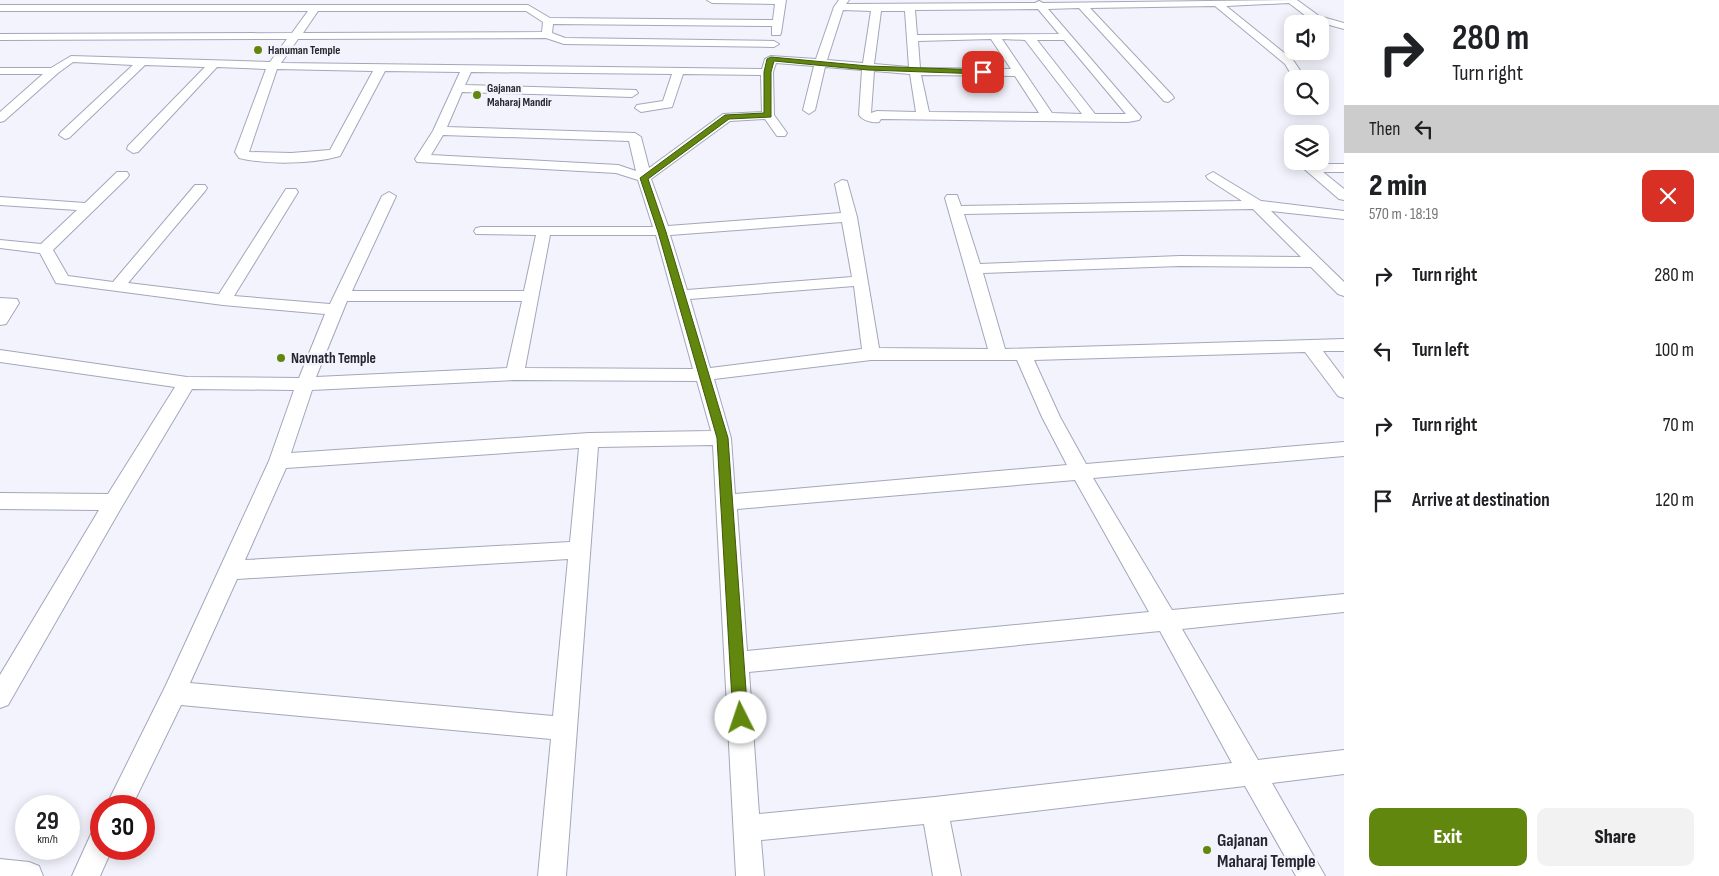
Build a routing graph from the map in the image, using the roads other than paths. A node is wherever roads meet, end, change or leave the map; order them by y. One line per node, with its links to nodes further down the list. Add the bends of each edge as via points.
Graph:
1 (201, 0): 16 (street)
2 (537, 0): 17 (street)
3 (712, 0): 4 (street)
4 (781, 0): 20 (street)
5 (1292, 0): 8 (street); 22 (street, via 1316,18)
6 (1116, 2): 8 (street); 12 (street)
7 (842, 3): 18 (street); 35 (street)
8 (1217, 3): 42 (street, via 1289,62)
9 (280, 4): 13 (street); 16 (street)
10 (346, 4): 13 (street); 17 (street)
11 (1039, 4): 12 (street); 19 (street); 29 (street)
12 (1081, 4): 50 (street)
13 (316, 7): 28 (street)
14 (0, 8): 15 (street)
15 (133, 8): 16 (street); 27 (street)
16 (192, 8)
17 (528, 8): 23 (street)
18 (876, 8): 19 (street); 39 (street)
19 (910, 8): 30 (street)
20 (777, 23): 23 (street); 31 (street)
21 (534, 25): 23 (street)
22 (1344, 26)
23 (548, 29): 28 (street); 31 (street, via 564,41)
24 (994, 36): 25 (street); 30 (street); 46 (street)
25 (1028, 36): 29 (street); 57 (street)
26 (0, 37): 27 (street)
27 (102, 37): 28 (street)
28 (294, 37): 36 (street)
29 (1068, 37): 57 (street, via 1135,117)
30 (912, 38): 41 (street)
31 (774, 44): 32 (street)
32 (771, 59): 35 (street); 45 (street)
33 (142, 62): 34 (street); 44 (street, via 71,59); 60 (street)
34 (214, 64): 36 (street); 62 (street)
35 (820, 64): 39 (street); 52 (street)
36 (273, 66): 37 (street); 37 (street, via 242,152 244,155 315,156 336,153)
37 (381, 68): 38 (street)
38 (467, 68): 40 (street); 47 (street)
39 (868, 68): 41 (street); 54 (street, via 866,115)
40 (679, 70): 45 (street); 51 (street, via 668,104)
41 (915, 70): 46 (street); 54 (street)
42 (1294, 70)
43 (0, 71): 44 (street)
44 (54, 71): 55 (street)
45 (767, 72): 53 (street)
46 (1018, 73): 56 (street)
47 (458, 88): 48 (street); 58 (street)
48 (614, 92): 49 (street); 51 (street)
49 (632, 93)
50 (1168, 98)
51 (641, 108): 61 (street)
52 (809, 110)
53 (768, 115): 59 (street); 68 (street, via 727,117)
54 (923, 115): 56 (street)
55 (0, 118)
56 (1048, 118): 57 (street)
57 (1092, 118)
58 (439, 131): 61 (street); 68 (street, via 422,159 618,169)
59 (781, 133)
60 (65, 135)
61 (635, 137): 68 (street)
62 (133, 149)
63 (1329, 166): 64 (street)
64 (1344, 168)
65 (1312, 170): 73 (street)
66 (122, 175): 76 (street)
67 (1213, 176): 75 (street)
68 (646, 184): 81 (street)
69 (842, 184): 78 (street)
70 (200, 188): 87 (street)
71 (291, 192): 91 (street)
72 (390, 196): 93 (street)
73 (1344, 196)
74 (0, 201): 76 (street)
75 (1257, 205): 77 (street); 84 (street); 85 (street, via 954,204)
76 (88, 207): 83 (street)
77 (1344, 215)
78 (850, 217): 81 (street); 86 (street)
79 (544, 230): 80 (street); 81 (street); 90 (street)
80 (481, 231)
81 (662, 232): 89 (street)
82 (0, 244): 83 (street)
83 (45, 249): 87 (street, via 62,280)
84 (1314, 262): 85 (street, via 1180,260); 88 (street)
85 (974, 268): 99 (street)
86 (861, 281): 89 (street); 97 (street)
87 (117, 287): 91 (street)
88 (1344, 291)
89 (680, 295): 102 (street)
90 (531, 296): 93 (street); 101 (street)
91 (223, 300): 93 (street)
92 (0, 303): 94 (street, via 11,303)
93 (339, 303): 104 (street)
94 (0, 320)
95 (1309, 345): 96 (street); 98 (street); 105 (street)
96 (1344, 345)
97 (871, 354): 99 (street); 102 (street)
98 (1023, 354): 99 (street); 110 (street, via 1040,398)
99 (998, 355)
100 (0, 356): 103 (street)
101 (515, 374): 102 (street); 104 (street)
102 (702, 375): 106 (street)
103 (187, 383): 104 (street); 112 (street)
104 (305, 384): 109 (street)
105 (1344, 392)
106 (722, 438): 107 (street); 113 (street)
107 (589, 440): 109 (street); 114 (street)
108 (1344, 449): 110 (street)
109 (279, 461): 115 (street)
110 (1081, 473): 113 (street); 117 (street)
111 (0, 501): 112 (street)
112 (114, 502): 120 (street)
113 (728, 502): 118 (street)
114 (580, 550): 115 (street); 121 (street)
115 (230, 570): 119 (street)
116 (1344, 603): 117 (street)
117 (1166, 621): 118 (street); 123 (street)
118 (737, 663): 126 (street)
119 (174, 693): 121 (street); 124 (street)
120 (0, 697)
121 (565, 729): 131 (street)
122 (1344, 762): 123 (street)
123 (1250, 773): 125 (street); 134 (street)
124 (124, 795)
125 (935, 810): 126 (street); 133 (street)
126 (747, 828): 132 (street)
127 (94, 860): 130 (street)
128 (0, 873): 129 (street)
129 (29, 876)
130 (86, 876)
131 (552, 876)
132 (750, 876)
133 (948, 876)
134 (1312, 876)

